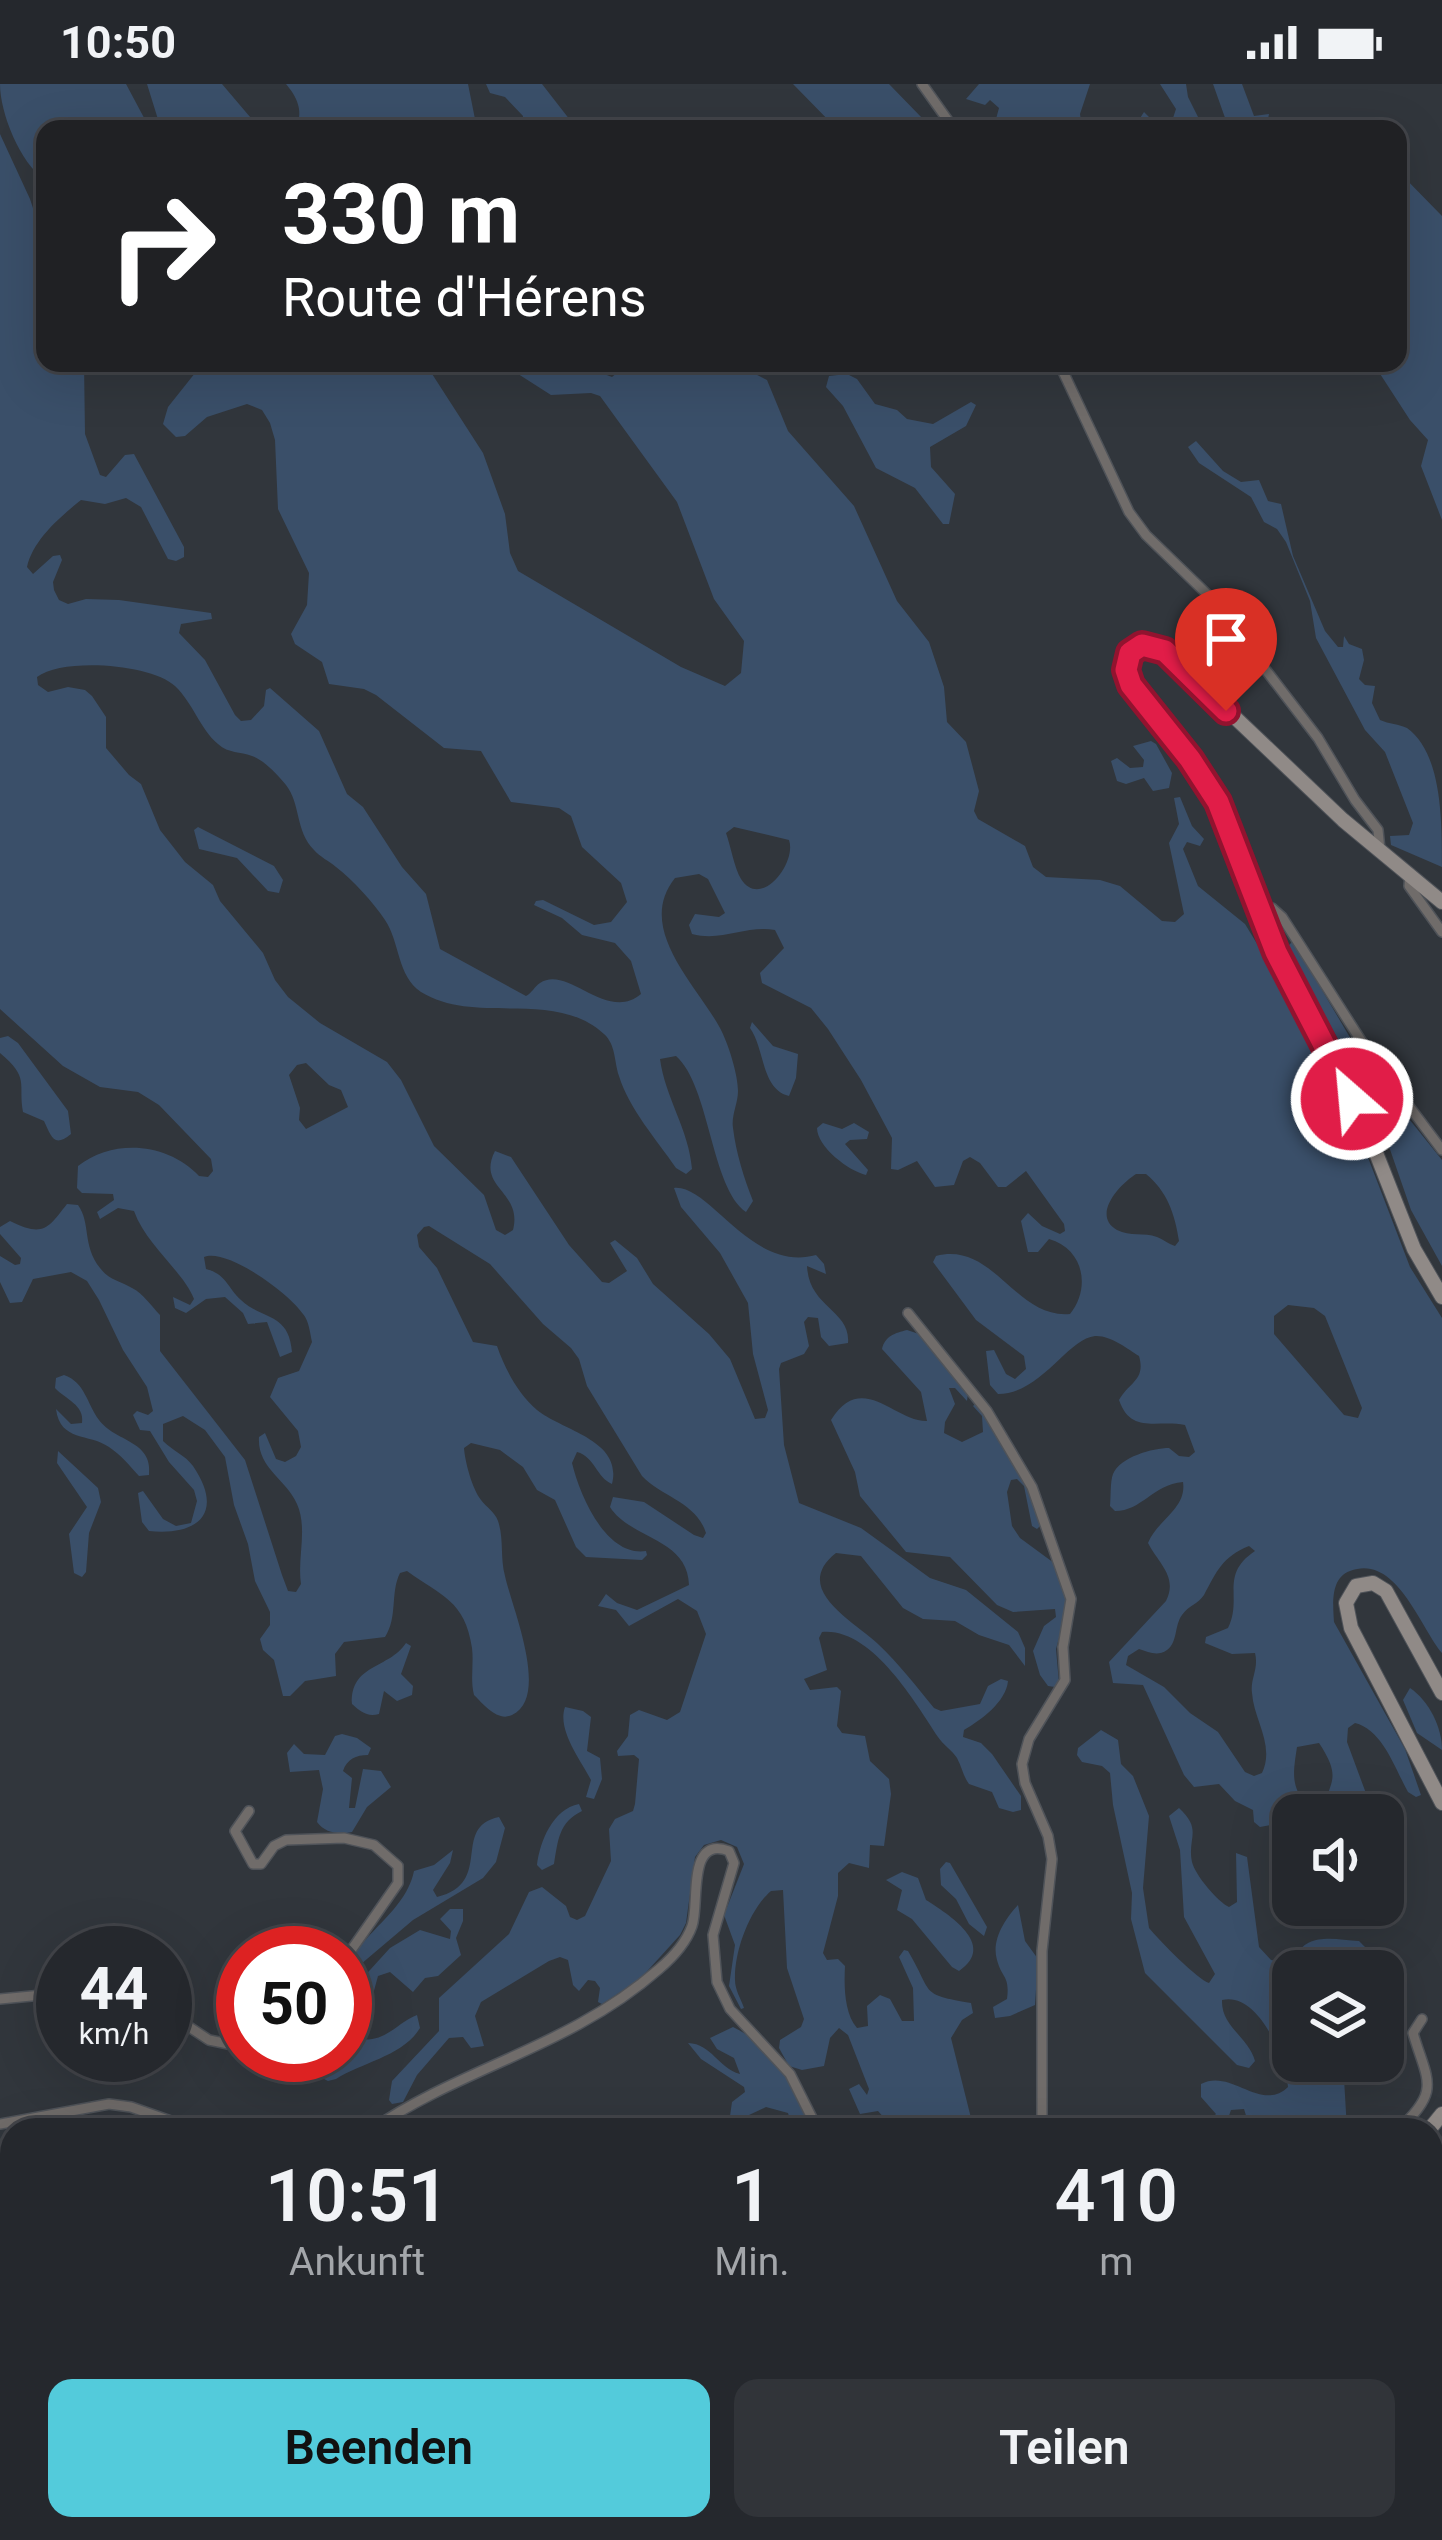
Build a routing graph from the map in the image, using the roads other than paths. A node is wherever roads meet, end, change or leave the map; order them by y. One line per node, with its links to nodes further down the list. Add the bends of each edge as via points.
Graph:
1 (922, 84): 2 (street)
2 (948, 120)
3 (1063, 372): 4 (street, via 1129,512 1209,596 1318,738 1378,830)
4 (1381, 850): 5 (main road); 7 (main road, via 1165,651 1139,646 1127,662 1131,685 1214,796)
5 (1410, 873): 6 (main road); 8 (street, via 1409,886)
6 (1442, 902)
7 (1259, 909): 9 (street, via 1282,916); 10 (main road)
8 (1442, 932)
9 (1442, 1150)
10 (1442, 1297)
11 (908, 1312): 23 (street, via 987,1412 1032,1487 1072,1606 1064,1680 1022,1763 1052,1852 1042,1952)
12 (1442, 1693): 13 (main road, via 1386,1591 1370,1582 1352,1589 1351,1628)
13 (1442, 1803)
14 (249, 1811): 15 (street, via 235,1832 253,1864 286,1840 344,1838 374,1845 398,1866 398,1883)
15 (368, 1926)
16 (36, 1996): 17 (street)
17 (0, 1999)
18 (1422, 2019): 24 (street, via 1413,2033 1428,2090)
19 (33, 2118): 20 (street, via 109,2104)
20 (162, 2118)
21 (390, 2118): 22 (street, via 580,2027 654,1974 690,1932 699,1864 718,1847 734,1863 712,1941 719,1989 790,2074)
22 (812, 2118)
23 (1042, 2118)
24 (1410, 2118)

